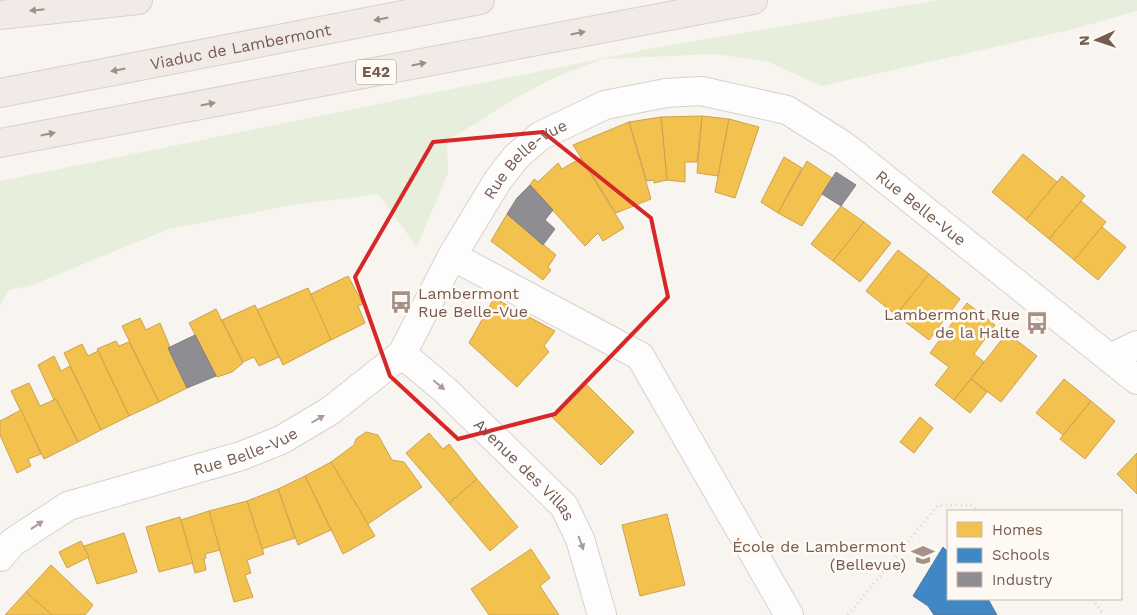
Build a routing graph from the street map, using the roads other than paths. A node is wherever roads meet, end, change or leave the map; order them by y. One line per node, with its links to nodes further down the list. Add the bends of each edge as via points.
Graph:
1 (138, 0): 4 (highway, one-way to 4)
2 (480, 0): 5 (highway, Viaduc de Lambermont, one-way to 5)
3 (752, 0): 6 (highway, E42, one-way to 3)
4 (0, 15)
5 (0, 93)
6 (0, 143)
7 (452, 256): 9 (street, Rue Belle-Vue); 10 (street, Rue Belle-Vue, via 498,180 516,157 540,136 605,105 666,93 701,91 787,110 843,145); 14 (street, via 640,356)
8 (1137, 346): 10 (street)
9 (402, 354): 12 (street, Rue Belle-Vue, one-way to 9, via 13,542 68,506 241,456 280,440 330,411); 13 (street, Avenue des Villas, one-way to 13, via 445,390 564,506 580,539)
10 (1110, 358): 11 (street, Rue Belle-Vue)
11 (1137, 380)
12 (0, 557)
13 (602, 615)
14 (789, 615)

